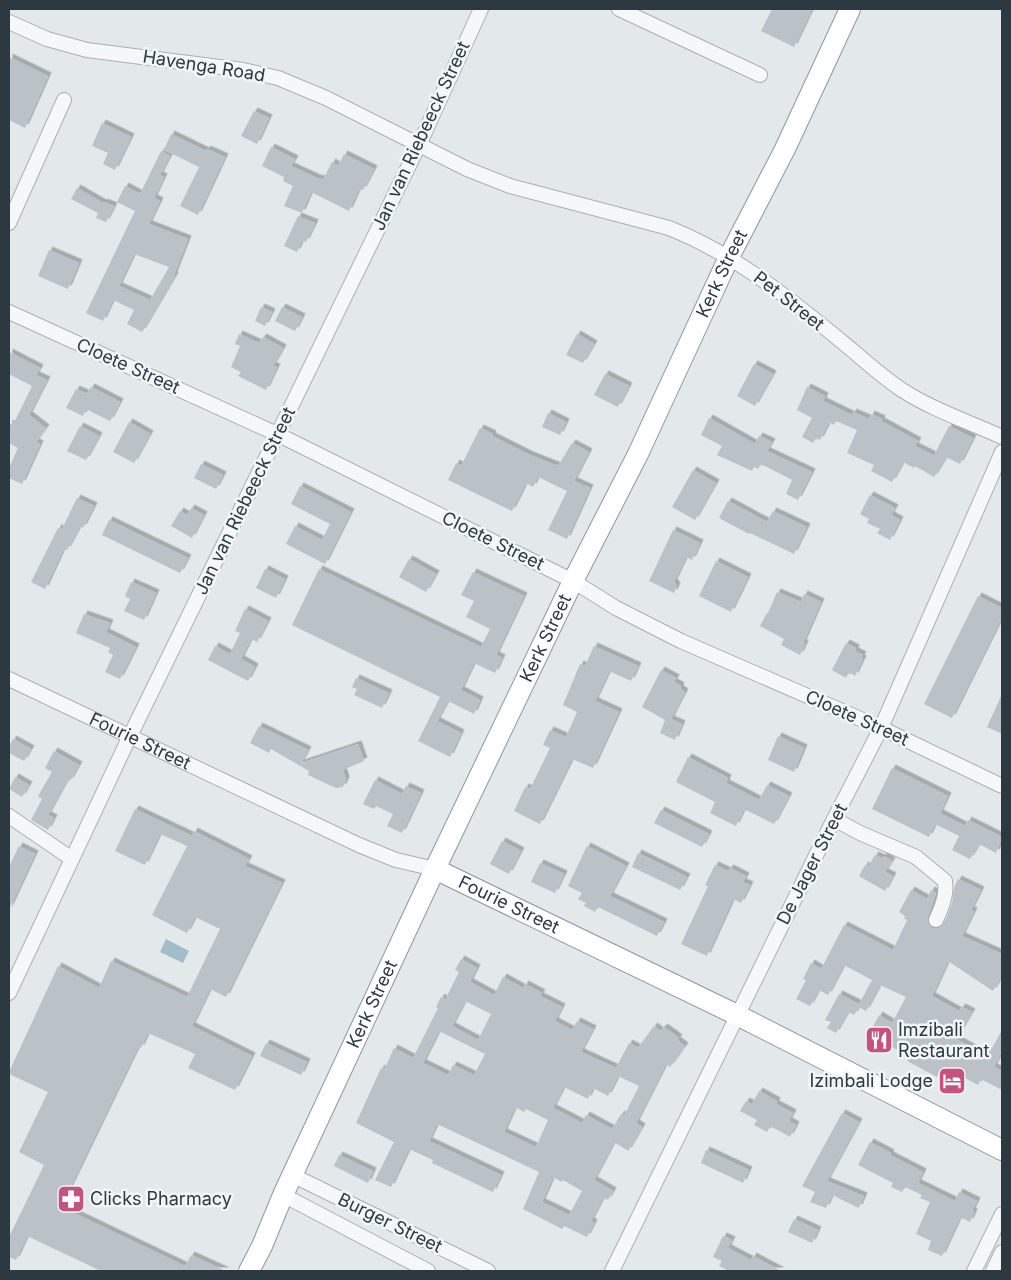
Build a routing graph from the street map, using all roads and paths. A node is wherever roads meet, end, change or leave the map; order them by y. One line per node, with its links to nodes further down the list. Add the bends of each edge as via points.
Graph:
1 (481, 9): 7 (street, Jan van Riebeeck Street)
2 (619, 9): 5 (street)
3 (850, 9): 9 (highway, Kerk Street, via 785,149)
4 (9, 22): 7 (street, Havenga Road, via 87,50 269,76 326,98)
5 (760, 75)
6 (64, 100): 8 (street)
7 (419, 145): 9 (street, Pet Street, via 510,186 669,228 710,245); 11 (street, Jan van Riebeeck Street)
8 (9, 223)
9 (729, 257): 12 (street, Pet Street, via 774,288 905,392); 14 (highway, Kerk Street, via 638,454)
10 (9, 312): 11 (street, Cloete Street)
11 (277, 434): 14 (street, Cloete Street); 17 (street, Jan van Riebeeck Street)
12 (1002, 437)
13 (1002, 452): 16 (street, De Jager Street)
14 (573, 581): 16 (street, Cloete Street, via 616,608 681,641); 22 (highway, Kerk Street)
15 (9, 680): 17 (street, Fourie Street)
16 (881, 728): 18 (street, Cloete Street); 20 (street, De Jager Street)
17 (130, 738): 21 (street, Jan van Riebeeck Street); 22 (street, Fourie Street, via 359,845 396,860)
18 (1002, 786)
19 (9, 816): 21 (street)
20 (834, 819): 23 (street, via 916,857 945,881 942,908); 25 (street, De Jager Street)
21 (72, 859): 24 (street, Jan van Riebeeck Street)
22 (435, 869): 25 (highway, Fourie Street); 27 (highway, Kerk Street)
23 (936, 920)
24 (9, 993)
25 (737, 1015): 26 (highway, Fourie Street); 34 (street, De Jager Street)
26 (1002, 1150)
27 (292, 1175): 28 (highway, Kerk Street); 33 (street, Burger Street)
28 (283, 1195): 31 (highway, Kerk Street); 32 (street, Burger Street)
29 (1002, 1214): 35 (street)
30 (1002, 1252): 36 (street)
31 (249, 1271)
32 (428, 1271)
33 (488, 1271)
34 (612, 1271)
35 (974, 1271)
36 (993, 1271)

